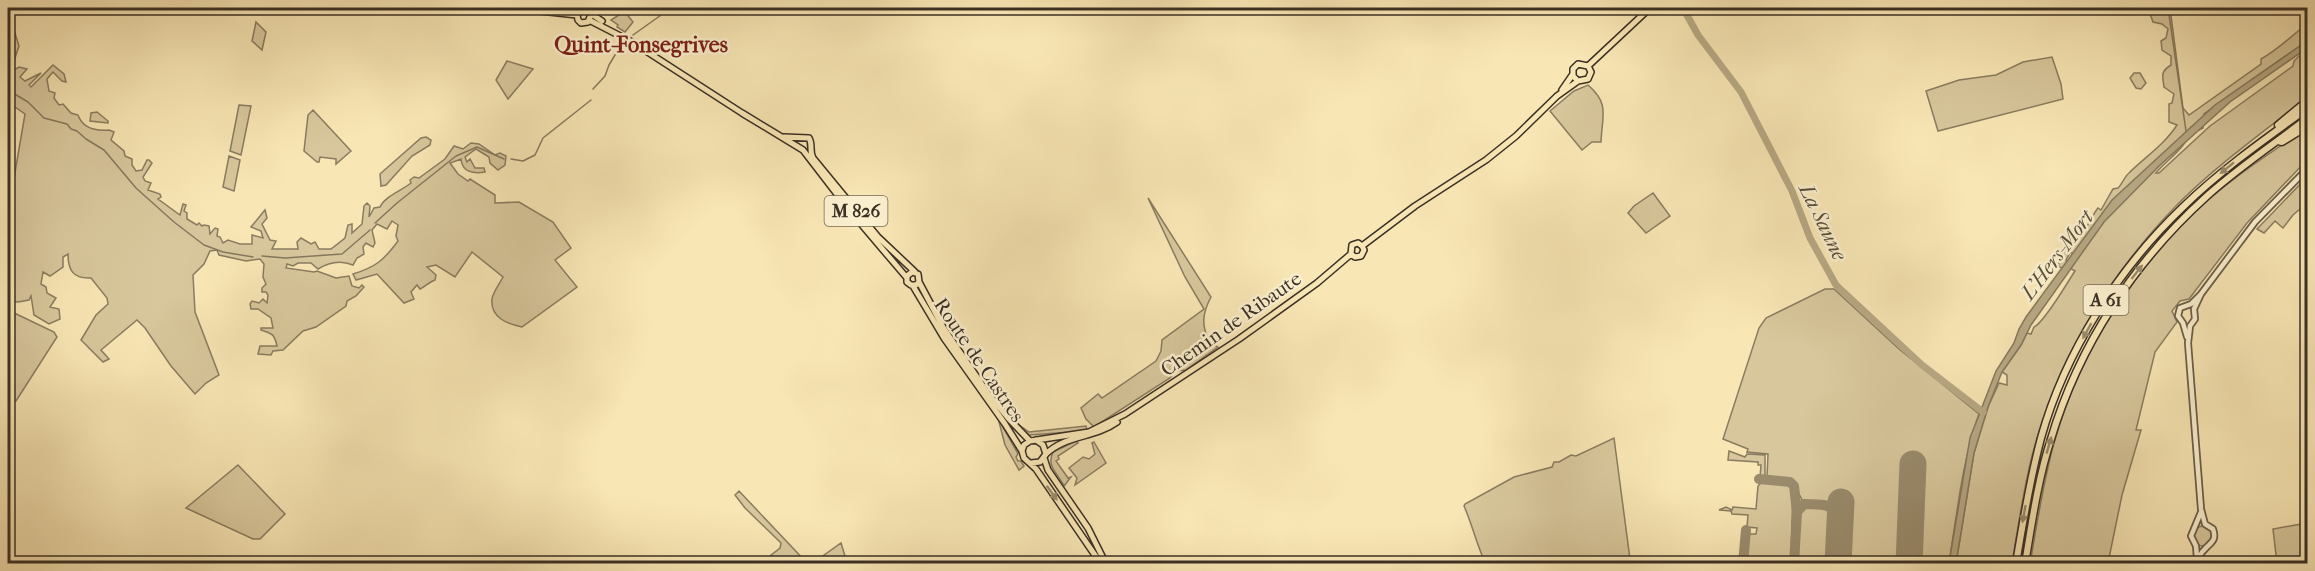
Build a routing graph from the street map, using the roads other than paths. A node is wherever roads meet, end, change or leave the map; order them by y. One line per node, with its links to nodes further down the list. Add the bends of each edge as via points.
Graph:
1 (512, 8): 4 (main road)
2 (1650, 8): 6 (main road)
3 (583, 9): 4 (main road); 5 (main road)
4 (577, 15): 5 (main road, via 581,23)
5 (590, 17): 14 (main road, M 826)
6 (1588, 66): 7 (main road, via 1578,64); 8 (main road, via 1588,79)
7 (1573, 74): 8 (main road); 9 (main road)
8 (1578, 81): 9 (main road)
9 (1557, 96): 21 (main road, via 1494,154)
10 (2307, 100): 19 (highway)
11 (2307, 108): 19 (highway, A 61)
12 (2307, 118): 16 (highway, A 61)
13 (2307, 126): 16 (highway, via 2282,142)
14 (783, 136): 15 (main road, M 826); 18 (main road, M 826)
15 (800, 138): 17 (main road, via 809,138); 18 (main road)
16 (2277, 141): 46 (highway, A 61, one-way to 16, via 2051,439 2075,375 2104,319 2168,234 2208,195)
17 (810, 146): 18 (main road); 23 (main road, M 826, via 813,158 851,205)
18 (800, 148): 24 (main road, M 826)
19 (2250, 150): 45 (highway, A 61, one-way to 45, via 2165,225 2124,275 2092,323 2063,380 2042,436)
20 (2307, 168): 27 (street, via 2255,222)
21 (1362, 246): 22 (main road, via 1352,245); 22 (main road, via 1361,256)
22 (1351, 254): 33 (main road, Chemin de Ribaute, via 1239,339)
23 (915, 272): 24 (main road); 25 (main road)
24 (907, 278): 26 (main road)
25 (919, 282): 26 (main road); 34 (main road, Route de Castres, via 944,329 987,392)
26 (912, 286): 35 (main road, Route de Castres)
27 (2201, 294): 28 (street); 29 (street)
28 (2188, 305): 29 (street); 31 (street, via 2178,310)
29 (2194, 309): 30 (street, via 2196,315)
30 (2191, 322): 31 (street); 32 (street)
31 (2183, 323): 32 (street)
32 (2188, 343): 38 (street)
33 (1125, 414): 34 (main road, Chemin de Ribaute, via 1094,430); 36 (main road, Chemin de Ribaute, via 1103,430 1072,439)
34 (1033, 440): 35 (main road); 36 (main road, via 1043,445)
35 (1022, 451): 37 (main road)
36 (1045, 456): 37 (main road); 44 (main road, via 1048,470 1088,528)
37 (1031, 463): 43 (main road, one-way to 43)
38 (2201, 509): 39 (street); 40 (street)
39 (2205, 524): 40 (street); 42 (street, via 2213,529 2215,537)
40 (2197, 525): 41 (street, via 2191,536)
41 (2196, 546): 42 (street); 47 (street)
42 (2206, 547): 47 (street)
43 (1101, 564)
44 (1106, 564)
45 (2016, 564)
46 (2025, 564)
47 (2197, 564)

